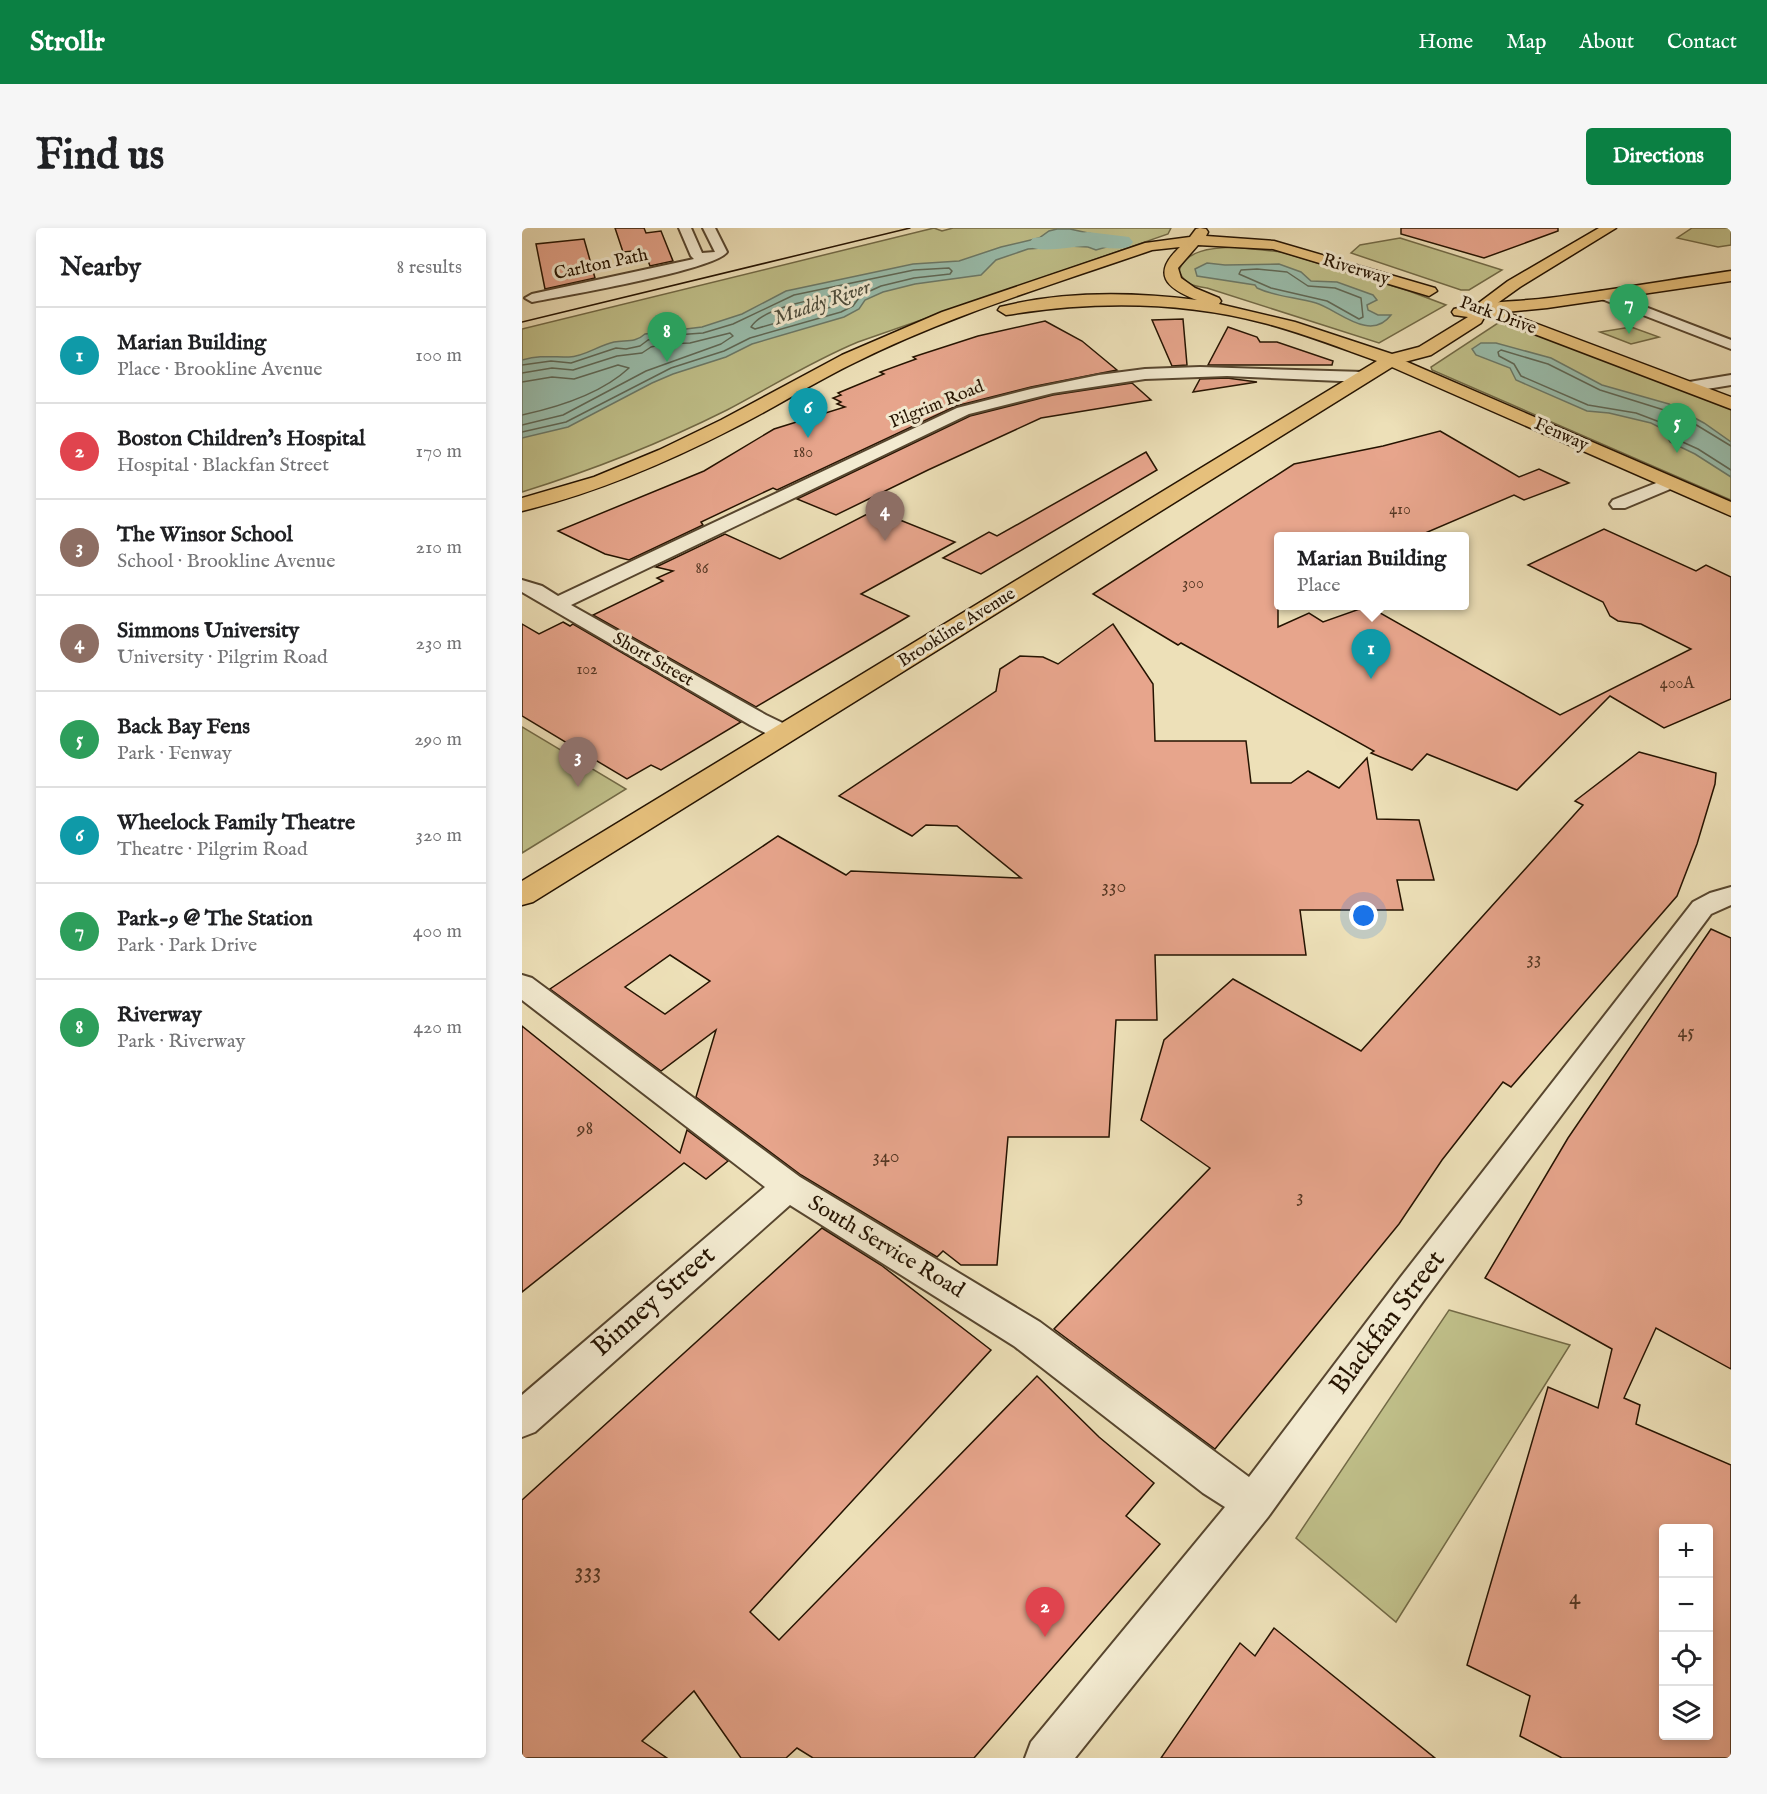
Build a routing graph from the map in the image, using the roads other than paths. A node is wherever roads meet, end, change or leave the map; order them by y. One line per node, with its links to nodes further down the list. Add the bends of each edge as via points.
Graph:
1 (685, 228): 7 (street, via 697,256)
2 (709, 228): 7 (street, via 721,252)
3 (1231, 228): 6 (main road)
4 (1266, 228): 9 (main road, Park Drive)
5 (1609, 228): 12 (main road, Brookline Avenue)
6 (1199, 234): 9 (main road, Riverway, via 1284,246); 13 (main road, via 1172,264 1174,280 1193,293); 15 (main road); 18 (main road, Riverway, via 1138,249 955,313)
7 (712, 258): 11 (street, Carlton Path)
8 (1731, 276): 10 (main road)
9 (1429, 291): 12 (main road, Park Drive)
10 (1604, 295): 12 (main road); 16 (street)
11 (532, 298)
12 (1480, 308): 19 (main road, Brookline Avenue, via 1475,320 1425,351); 22 (main road, Park Drive)
13 (1258, 316): 15 (main road, Riverway, via 1172,302 1098,300 1015,309); 19 (main road, Riverway)
14 (1731, 328): 16 (street)
15 (930, 330): 18 (main road, Riverway)
16 (1699, 333): 17 (street)
17 (1731, 345)
18 (870, 349): 26 (main road, Riverway, via 666,454 601,481)
19 (1391, 360): 20 (main road, Brookline Avenue); 24 (main road, Fenway)
20 (1364, 377): 29 (street, Pilgrim Road, via 1262,372 1157,374 1006,398 952,416); 30 (main road, Brookline Avenue)
21 (1731, 380): 22 (street)
22 (1689, 387): 23 (main road, Park Drive)
23 (1731, 404)
24 (1669, 483): 25 (street); 27 (main road, Fenway)
25 (1619, 504)
26 (522, 505)
27 (1731, 510)
28 (522, 586): 29 (street, Short Street)
29 (558, 604): 30 (street, Short Street)
30 (785, 733): 31 (main road, Brookline Avenue)
31 (522, 895)
32 (1731, 896): 36 (street, Blackfan Street, via 1706,904 1698,912)
33 (522, 985): 34 (street, South Service Road)
34 (788, 1187): 35 (street, Binney Street); 36 (street, South Service Road, via 1027,1334)
35 (522, 1419)
36 (1254, 1503): 37 (street, Blackfan Street)
37 (1047, 1758)

